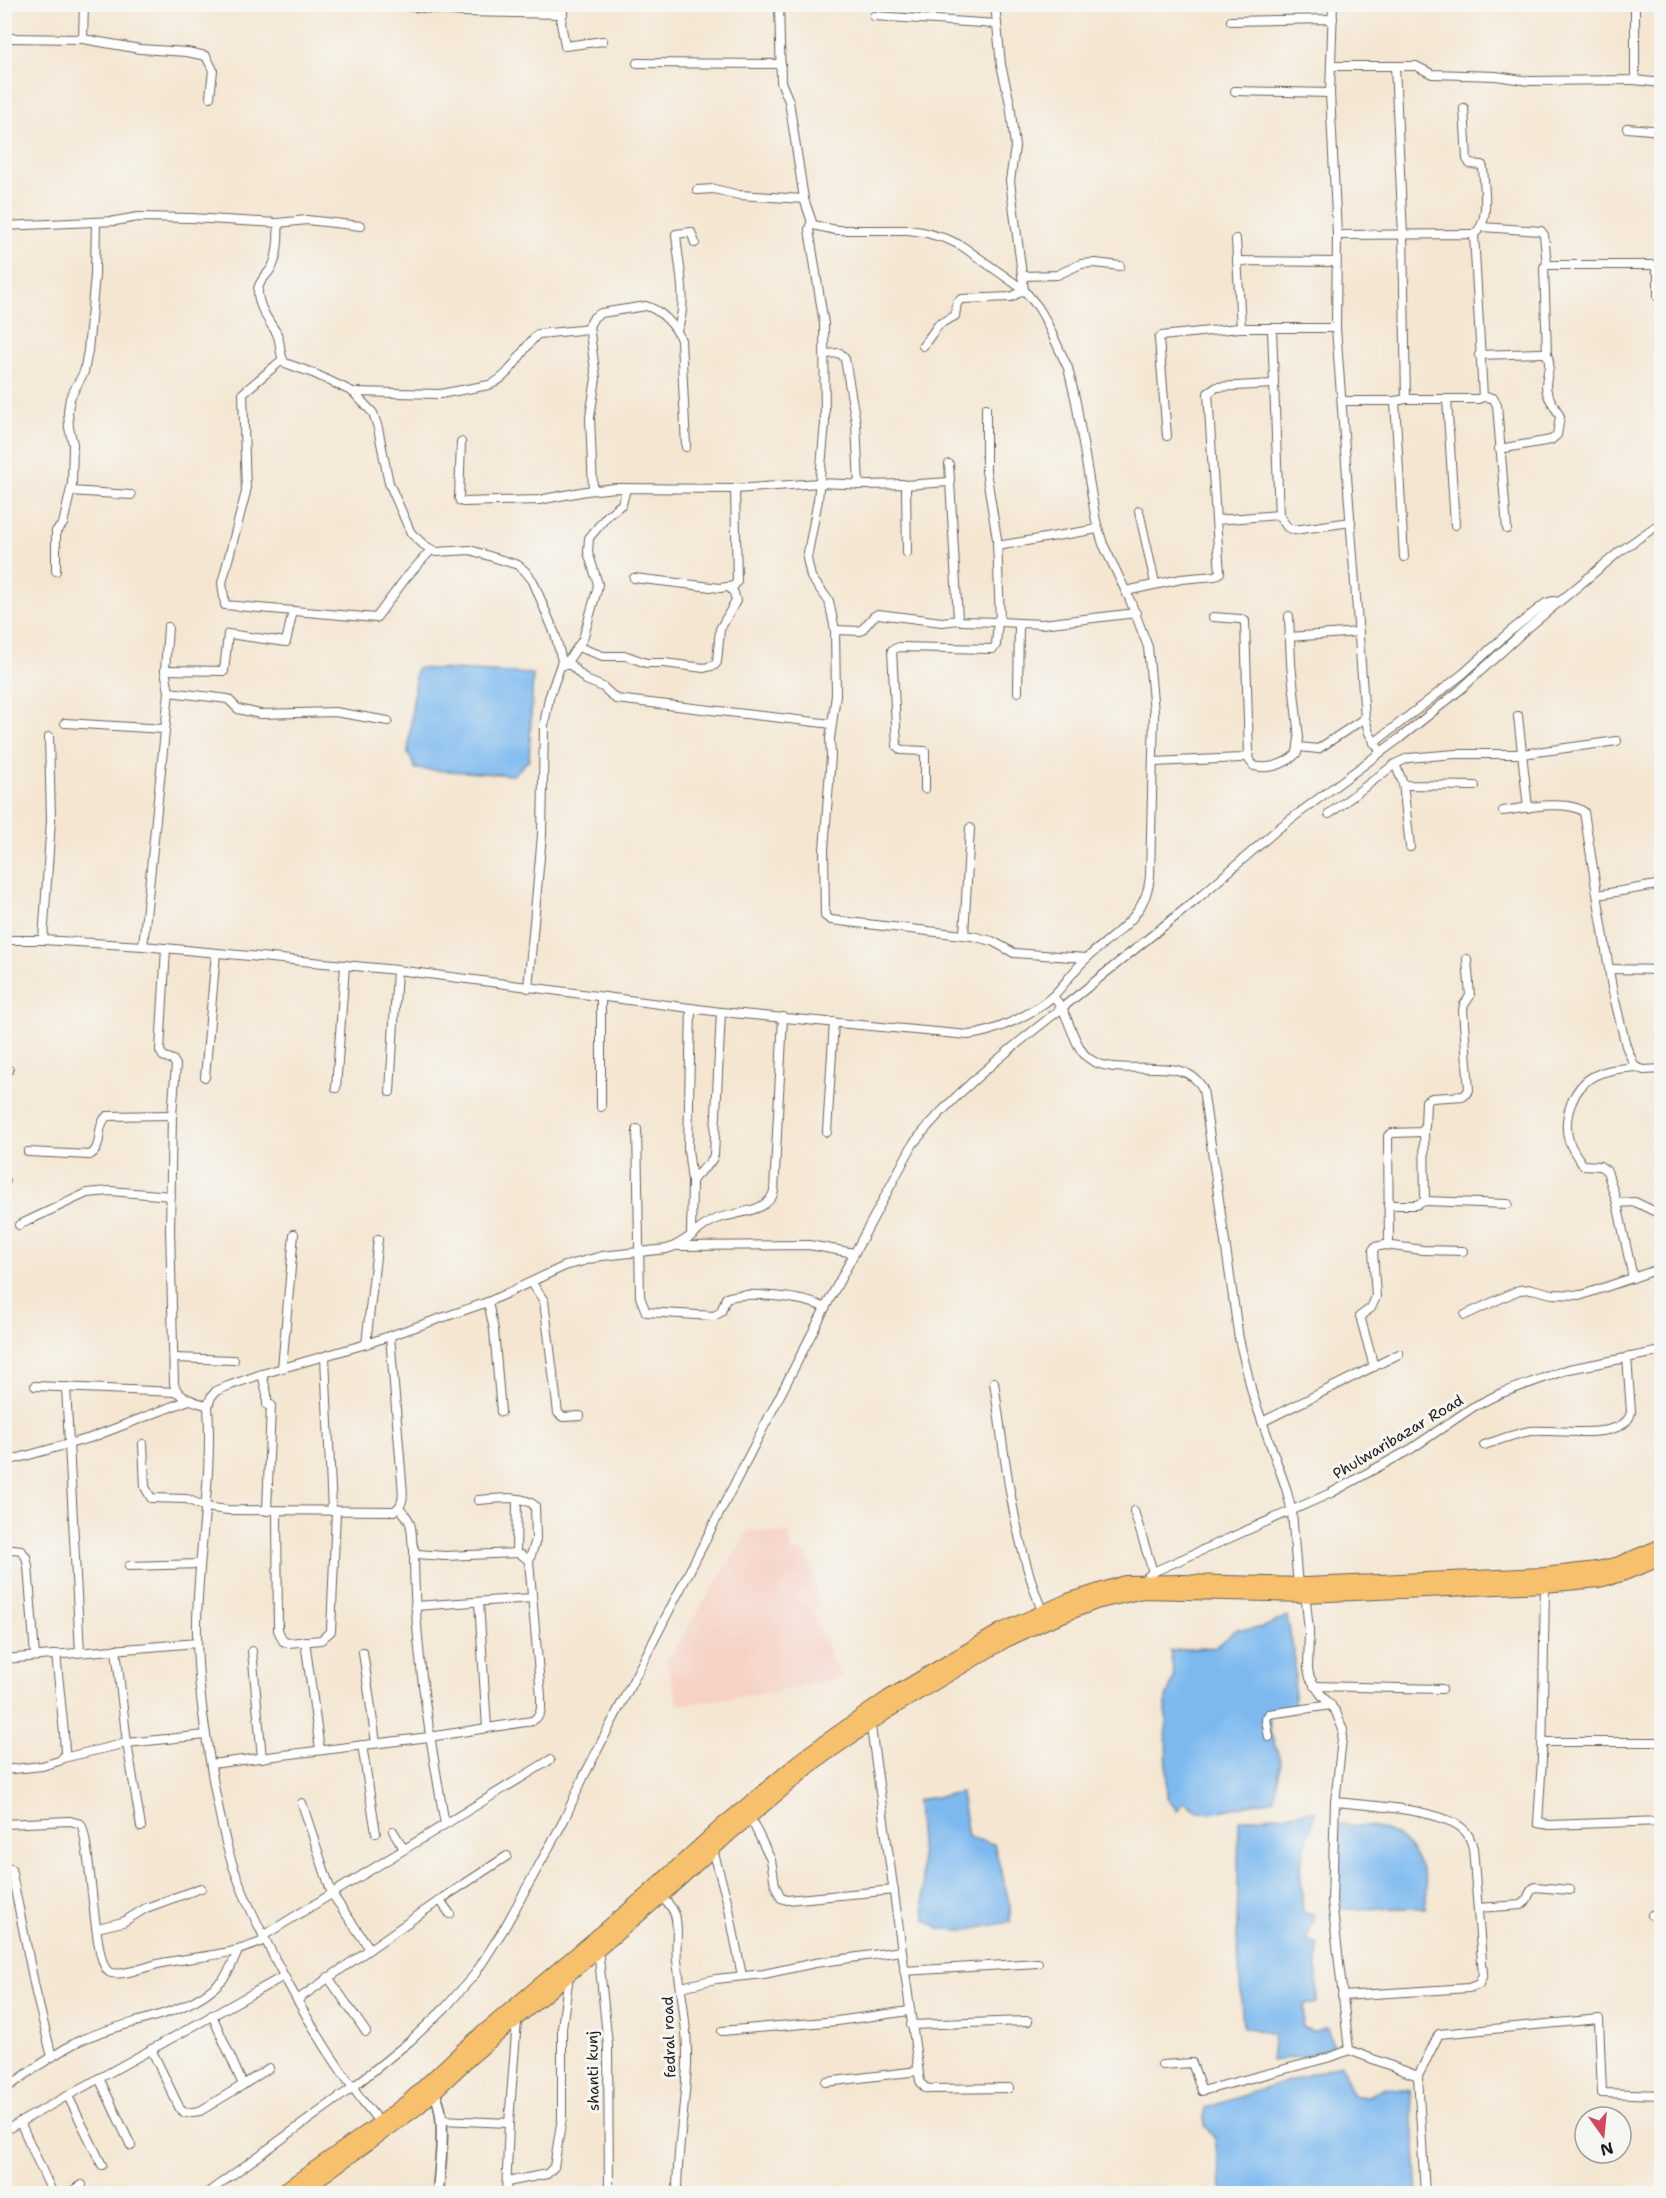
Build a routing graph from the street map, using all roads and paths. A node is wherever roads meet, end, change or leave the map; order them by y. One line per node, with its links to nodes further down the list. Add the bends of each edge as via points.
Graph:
1 (84, 4): 13 (street)
2 (779, 4): 16 (street)
3 (995, 4): 11 (street)
4 (1334, 4): 9 (street)
5 (1635, 4): 19 (street)
6 (393, 5): 7 (street, via 463,12)
7 (563, 9): 14 (street, via 565,46)
8 (874, 16): 11 (street)
9 (1333, 19): 10 (street); 17 (street)
10 (1231, 21)
11 (997, 24): 46 (street, via 1015,147 1010,181)
12 (4, 38): 13 (street)
13 (83, 39): 23 (street, via 206,56 213,70)
14 (603, 42)
15 (637, 63): 16 (street)
16 (781, 64): 30 (street, via 781,82 789,101)
17 (1331, 66): 18 (street); 22 (street)
18 (1395, 66): 19 (street, via 1416,66 1439,75 1487,75 1529,81); 39 (street)
19 (1634, 80): 20 (street)
20 (1662, 83)
21 (1235, 91): 22 (street)
22 (1330, 93): 38 (street)
23 (210, 97)
24 (1464, 108): 36 (street, via 1467,159 1483,168)
25 (1627, 128): 26 (street)
26 (1662, 131)
27 (1661, 172): 29 (street)
28 (697, 190): 30 (street)
29 (1661, 190)
30 (804, 199): 33 (street)
31 (96, 222): 32 (street, via 138,217); 34 (street); 79 (street, via 88,351 84,372 68,405 74,451)
32 (278, 223): 35 (street, via 307,220); 58 (street, via 273,265 258,289 264,313 279,340)
33 (811, 223): 47 (street, via 836,230 900,230 936,236 962,246); 55 (street)
34 (4, 226)
35 (361, 226)
36 (1482, 227): 37 (street); 44 (street, via 1541,231)
37 (1474, 234): 39 (street); 57 (street)
38 (1337, 235): 39 (street); 43 (street)
39 (1403, 236): 62 (street)
40 (1236, 238): 42 (street)
41 (695, 243): 53 (street, via 692,232 676,234 681,306)
42 (1237, 261): 43 (street); 50 (street)
43 (1335, 261): 51 (street)
44 (1547, 264): 48 (street, via 1654,265); 56 (street)
45 (1120, 266): 46 (street, via 1081,264 1057,275)
46 (1023, 276): 47 (street)
47 (1024, 290): 54 (street, via 1011,297 961,299 955,316 939,324); 87 (street, via 1038,307 1068,368)
48 (1658, 297)
49 (589, 326): 53 (street, via 595,315 646,306 654,308); 60 (street, via 538,334 507,373 489,385 440,394); 78 (street, via 596,378 590,417)
50 (1241, 328): 52 (street); 67 (street, via 1159,337)
51 (1336, 328): 52 (street); 64 (street)
52 (1272, 329): 59 (street)
53 (677, 330): 69 (street)
54 (923, 346)
55 (824, 354): 72 (street, via 825,423); 74 (street, via 840,353 845,359 856,423)
56 (1547, 354): 57 (street); 70 (street, via 1547,391 1560,417 1557,435 1551,440)
57 (1479, 356): 61 (street)
58 (282, 360): 60 (street); 99 (street, via 243,393 246,492 222,583 225,605)
59 (1273, 384): 82 (street); 83 (street, via 1217,387 1208,393)
60 (353, 392): 90 (street, via 376,420 389,483 406,525)
61 (1483, 397): 63 (street); 70 (street, via 1495,400)
62 (1406, 399): 63 (street); 65 (street)
63 (1447, 399): 86 (street)
64 (1342, 401): 65 (street); 84 (street)
65 (1395, 401): 92 (street)
66 (986, 408): 89 (street, via 986,471)
67 (1167, 436)
68 (461, 442): 78 (street, via 460,501 539,500)
69 (686, 447)
70 (1499, 449): 88 (street)
71 (949, 464): 73 (street)
72 (819, 483): 74 (street); 77 (street); 107 (street, via 807,558 811,577 829,601)
73 (950, 483): 75 (street); 103 (street)
74 (859, 485): 75 (street)
75 (904, 485): 91 (street)
76 (626, 489): 77 (street); 78 (street); 110 (street, via 622,504 589,538 588,552 598,584)
77 (735, 489): 96 (street, via 736,581)
78 (593, 490)
79 (70, 491): 80 (street); 93 (street, via 63,524 56,531)
80 (131, 495)
81 (1139, 511): 95 (street)
82 (1279, 516): 83 (street); 84 (street, via 1289,530)
83 (1216, 520): 95 (street, via 1221,573)
84 (1351, 522): 108 (street)
85 (1662, 522): 98 (street)
86 (1455, 525)
87 (1098, 529): 89 (street); 97 (street)
88 (1507, 529)
89 (997, 546): 104 (street)
90 (431, 550): 99 (street, via 376,618); 111 (street, via 470,550 518,565 525,571 555,634)
91 (907, 554)
92 (1404, 557)
93 (56, 571)
94 (634, 578): 96 (street)
95 (1155, 583): 97 (street)
96 (730, 588): 110 (street, via 736,601 721,625 717,662 713,666 646,663 627,656 603,656)
97 (1126, 591): 100 (street)
98 (1559, 602): 123 (street, via 1546,603); 125 (street, via 1460,690)
99 (293, 611): 112 (street, via 286,642 228,634 224,671)
100 (1136, 613): 105 (street); 128 (street, via 1148,646)
101 (1289, 616): 109 (street)
102 (1213, 617): 127 (street, via 1245,621 1250,750)
103 (959, 620): 104 (street); 107 (street, via 942,622 878,614 861,631)
104 (998, 621): 105 (street); 132 (street, via 996,645 991,650 892,650 897,746 901,750 925,751)
105 (1019, 624): 114 (street)
106 (168, 627): 112 (street)
107 (836, 630): 119 (street, via 837,681)
108 (1359, 632): 109 (street); 116 (street)
109 (1289, 637): 124 (street)
110 (578, 647): 111 (street)
111 (563, 665): 119 (street, via 573,666 586,681 603,687 616,699); 152 (street, via 543,725 542,835)
112 (165, 670): 113 (street)
113 (169, 692): 117 (street, via 228,699 241,711 260,714 329,712); 120 (street)
114 (1018, 692)
115 (1518, 716): 126 (street)
116 (1365, 718): 123 (street); 124 (street, via 1317,749)
117 (388, 721)
118 (65, 723): 120 (street)
119 (832, 724): 140 (street, via 824,849 825,916 831,920)
120 (164, 729): 143 (street)
121 (49, 737): 142 (street, via 51,820)
122 (1617, 741): 126 (street)
123 (1374, 742): 125 (street)
124 (1299, 747): 127 (street, via 1292,758 1268,768 1254,766)
125 (1380, 751): 156 (street, via 1279,828)
126 (1522, 754): 129 (street, via 1429,755); 133 (street)
127 (1247, 757): 128 (street)
128 (1154, 762): 146 (street, via 1147,896 1136,915)
129 (1395, 764): 130 (street); 135 (street)
130 (1403, 783): 131 (street); 137 (street)
131 (1476, 786)
132 (925, 789)
133 (1528, 808): 134 (street); 139 (street, via 1563,806 1584,812)
134 (1503, 811)
135 (1329, 814)
136 (970, 828): 140 (street)
137 (1410, 847)
138 (1662, 884): 139 (street)
139 (1598, 895): 149 (street)
140 (964, 935): 146 (street, via 992,941 1014,953)
141 (4, 940): 142 (street)
142 (43, 940): 143 (street)
143 (143, 946): 144 (street)
144 (166, 948): 145 (street); 166 (street, via 160,1051 176,1065)
145 (216, 953): 148 (street); 162 (street)
146 (1086, 958): 153 (street)
147 (1467, 959): 168 (street, via 1470,996 1463,1011 1469,1090 1464,1096 1426,1101)
148 (345, 966): 150 (street); 163 (street)
149 (1609, 969): 151 (street); 160 (street, via 1626,1046)
150 (397, 970): 152 (street); 164 (street)
151 (1662, 970)
152 (528, 988): 154 (street)
153 (1053, 996): 156 (street); 159 (street, via 1003,1026 977,1035)
154 (601, 998): 155 (street); 165 (street)
155 (691, 1008): 157 (street); 171 (street, via 688,1149)
156 (1062, 1008): 186 (street, via 970,1083 929,1123 913,1144); 212 (street, via 1081,1050 1093,1061 1187,1073 1203,1089 1239,1339 1246,1376)
157 (721, 1012): 158 (street); 171 (street, via 714,1155)
158 (783, 1017): 159 (street); 180 (street, via 773,1196 758,1207 716,1220)
159 (834, 1022): 169 (street)
160 (1635, 1067): 161 (street); 174 (street, via 1611,1070 1585,1082 1574,1095 1568,1120 1572,1149 1584,1165 1600,1166 1607,1171)
161 (1662, 1069)
162 (206, 1077)
163 (336, 1088)
164 (390, 1092)
165 (601, 1107)
166 (172, 1115): 170 (street, via 107,1116 100,1126 98,1148 90,1155); 172 (street)
167 (637, 1129): 185 (street)
168 (1424, 1130): 173 (street); 176 (street, via 1388,1136)
169 (827, 1132)
170 (28, 1152)
171 (692, 1182): 180 (street)
172 (171, 1196): 178 (street, via 87,1193); 199 (street)
173 (1425, 1201): 175 (street); 176 (street, via 1416,1205)
174 (1617, 1203): 177 (street, via 1635,1202); 188 (street)
175 (1508, 1204)
176 (1388, 1205): 182 (street)
177 (1662, 1215)
178 (19, 1225)
179 (294, 1233): 201 (street)
180 (691, 1236): 183 (street)
181 (378, 1239): 194 (street)
182 (1389, 1245): 184 (street); 202 (street, via 1373,1250 1376,1296 1371,1308 1360,1317)
183 (678, 1246): 185 (street); 186 (street, via 809,1245)
184 (1463, 1251)
185 (639, 1252): 189 (street, via 584,1260); 191 (street, via 641,1303 651,1314 714,1316 721,1312 726,1298 739,1295 798,1298)
186 (854, 1253): 191 (street)
187 (1662, 1268): 188 (street)
188 (1633, 1278): 192 (street, via 1582,1295 1519,1290)
189 (532, 1283): 190 (street); 211 (street, via 544,1301 558,1413 563,1417)
190 (488, 1302): 193 (street); 210 (street)
191 (825, 1308): 324 (street, via 564,1820 490,1952 461,1991 424,2030)
192 (1465, 1315)
193 (390, 1336): 194 (street); 220 (street, via 402,1482)
194 (366, 1344): 197 (street)
195 (1662, 1351): 198 (street, Phulwaribazar Road)
196 (1399, 1354): 202 (street)
197 (324, 1357): 201 (street); 223 (street)
198 (1627, 1357): 215 (street, via 1631,1412 1621,1426 1582,1432 1529,1432); 225 (street, Phulwaribazar Road, via 1569,1369 1499,1394 1361,1478)
199 (174, 1358): 200 (street); 207 (street)
200 (234, 1360)
201 (282, 1368): 203 (street)
202 (1374, 1368): 212 (street)
203 (262, 1374): 209 (street, via 216,1391); 221 (street, via 269,1405)
204 (994, 1382): 242 (street, via 1014,1519)
205 (35, 1386): 206 (street)
206 (66, 1387): 207 (street); 214 (street)
207 (176, 1392): 208 (street)
208 (189, 1400): 209 (street); 214 (street)
209 (208, 1406): 219 (street)
210 (501, 1412)
211 (579, 1416)
212 (1262, 1422): 225 (street)
213 (143, 1444): 219 (street, via 144,1487 148,1496 187,1499)
214 (68, 1445): 216 (street); 246 (street)
215 (1484, 1445)
216 (4, 1462)
217 (518, 1499): 218 (street); 229 (street); 231 (street, via 531,1502 537,1512 536,1540)
218 (478, 1500)
219 (205, 1507): 221 (street); 232 (street)
220 (399, 1508): 223 (street, via 386,1512); 228 (street, via 411,1524)
221 (267, 1511): 222 (street)
222 (277, 1511): 223 (street); 243 (street, via 278,1630 283,1641)
223 (334, 1511): 243 (street, via 331,1631 321,1640)
224 (1134, 1511): 234 (street)
225 (1292, 1512): 234 (street, Phulwaribazar Road); 237 (street)
226 (1662, 1546): 235 (highway, via 1597,1569)
227 (4, 1548): 250 (street, via 21,1550 26,1557)
228 (414, 1552): 229 (street, via 429,1556); 241 (street)
229 (516, 1553): 231 (street)
230 (1662, 1558): 236 (highway, via 1611,1577)
231 (529, 1562): 239 (street)
232 (200, 1564): 233 (street); 244 (street)
233 (129, 1566)
234 (1148, 1577): 237 (highway); 238 (street, Phulwaribazar Road); 242 (highway)
235 (1410, 1585): 236 (highway); 237 (highway)
236 (1545, 1585): 260 (street)
237 (1301, 1590): 238 (highway); 252 (street, via 1309,1631 1308,1669)
238 (1127, 1593): 255 (highway, via 1072,1611 1006,1640)
239 (532, 1598): 240 (street); 256 (street, via 541,1712 532,1721)
240 (479, 1602): 241 (street); 256 (street)
241 (415, 1606): 258 (street)
242 (1042, 1611): 255 (highway, via 1000,1631)
243 (305, 1641): 265 (street)
244 (197, 1643): 245 (street); 257 (street)
245 (116, 1649): 246 (street); 262 (street)
246 (80, 1652): 249 (street)
247 (252, 1652): 267 (street)
248 (363, 1652): 263 (street)
249 (56, 1654): 250 (street); 266 (street)
250 (35, 1656): 251 (street)
251 (4, 1659)
252 (1314, 1686): 253 (street); 254 (street)
253 (1442, 1689)
254 (1331, 1706): 259 (street, via 1269,1714); 271 (street, via 1343,1730)
255 (870, 1716): 273 (highway); 285 (street); 288 (highway, via 820,1745 775,1780)
256 (487, 1728): 258 (street)
257 (206, 1735): 262 (street); 269 (street)
258 (429, 1737): 263 (street); 276 (street)
259 (1269, 1737)
260 (1542, 1742): 261 (street); 274 (street, via 1538,1823)
261 (1662, 1742)
262 (127, 1743): 266 (street); 277 (street)
263 (376, 1743): 264 (street)
264 (362, 1745): 265 (street); 279 (street)
265 (320, 1750): 267 (street)
266 (63, 1758): 270 (street, via 42,1766)
267 (262, 1758): 269 (street)
268 (550, 1760): 276 (street)
269 (211, 1764): 293 (street, via 231,1860)
270 (4, 1770)
271 (1335, 1802): 290 (street, via 1426,1814 1446,1819 1464,1830 1473,1848); 305 (street, via 1332,1901)
272 (302, 1803): 287 (street)
273 (750, 1817): 281 (highway); 285 (street, via 768,1854 781,1898)
274 (1662, 1821)
275 (4, 1824): 292 (street, via 81,1824)
276 (445, 1824): 280 (street)
277 (141, 1827)
278 (393, 1832): 280 (street)
279 (376, 1833)
280 (404, 1849): 287 (street)
281 (713, 1850): 288 (highway); 302 (street)
282 (507, 1856): 289 (street)
283 (11, 1869): 316 (street)
284 (201, 1888): 292 (street, via 146,1908 123,1922)
285 (894, 1890): 297 (street)
286 (1570, 1890): 290 (street, via 1535,1887 1523,1904)
287 (332, 1894): 293 (street); 294 (street)
288 (655, 1895): 295 (highway); 304 (street, fedral road, via 671,1905 675,1913); 326 (highway, via 574,1955)
289 (440, 1900): 291 (street); 294 (street)
290 (1478, 1908): 305 (street, via 1483,1974 1479,1984)
291 (450, 1914)
292 (97, 1928): 296 (street, via 103,1964 111,1973)
293 (264, 1938): 296 (street); 301 (street)
294 (370, 1949): 303 (street)
295 (598, 1949): 300 (highway); 346 (street, shanti kunj, via 608,2045)
296 (238, 1951): 316 (street, via 223,1979 196,1998 77,2042)
297 (901, 1951): 299 (street); 302 (street)
298 (1038, 1963): 299 (street)
299 (904, 1971): 307 (street)
300 (569, 1975): 309 (highway); 337 (street, via 561,2028 562,2118 554,2167 547,2174)
301 (284, 1976): 306 (street); 308 (street)
302 (742, 1976): 304 (street)
303 (328, 1977): 306 (street); 313 (street)
304 (681, 1987): 347 (street, fedral road, via 687,2063)
305 (1342, 1996): 315 (street)
306 (297, 2000): 324 (street)
307 (909, 2011): 311 (street); 312 (street)
308 (212, 2015): 314 (street); 323 (street)
309 (517, 2020): 326 (highway); 333 (street)
310 (1028, 2021): 311 (street)
311 (911, 2025): 319 (street)
312 (722, 2031)
313 (366, 2032)
314 (151, 2049): 321 (street); 323 (street, via 185,2114 200,2111)
315 (1349, 2050): 317 (street, via 1202,2091 1192,2063); 320 (street)
316 (52, 2057): 327 (street)
317 (1162, 2065)
318 (269, 2068): 323 (street)
319 (918, 2071): 322 (street); 325 (street, via 925,2088)
320 (1418, 2076): 328 (street, via 1439,2034 1599,2019 1602,2093); 348 (street)
321 (99, 2078): 329 (street); 335 (street)
322 (826, 2082)
323 (243, 2085)
324 (352, 2088): 332 (street); 341 (street)
325 (1009, 2088)
326 (429, 2089): 330 (street, via 437,2097); 332 (highway); 343 (highway, via 386,2131)
327 (4, 2090)
328 (1662, 2095)
329 (68, 2096): 331 (street); 336 (street)
330 (441, 2120): 333 (street); 344 (street)
331 (20, 2122): 334 (street); 339 (street)
332 (380, 2123): 342 (highway)
333 (509, 2123): 337 (street)
334 (4, 2131)
335 (131, 2146)
336 (102, 2165)
337 (507, 2182): 345 (street)
338 (82, 2185): 340 (street)
339 (53, 2193)
340 (68, 2193)
341 (206, 2193)
342 (279, 2193)
343 (297, 2193)
344 (438, 2193)
345 (506, 2193)
346 (609, 2193)
347 (676, 2193)
348 (1425, 2193)

